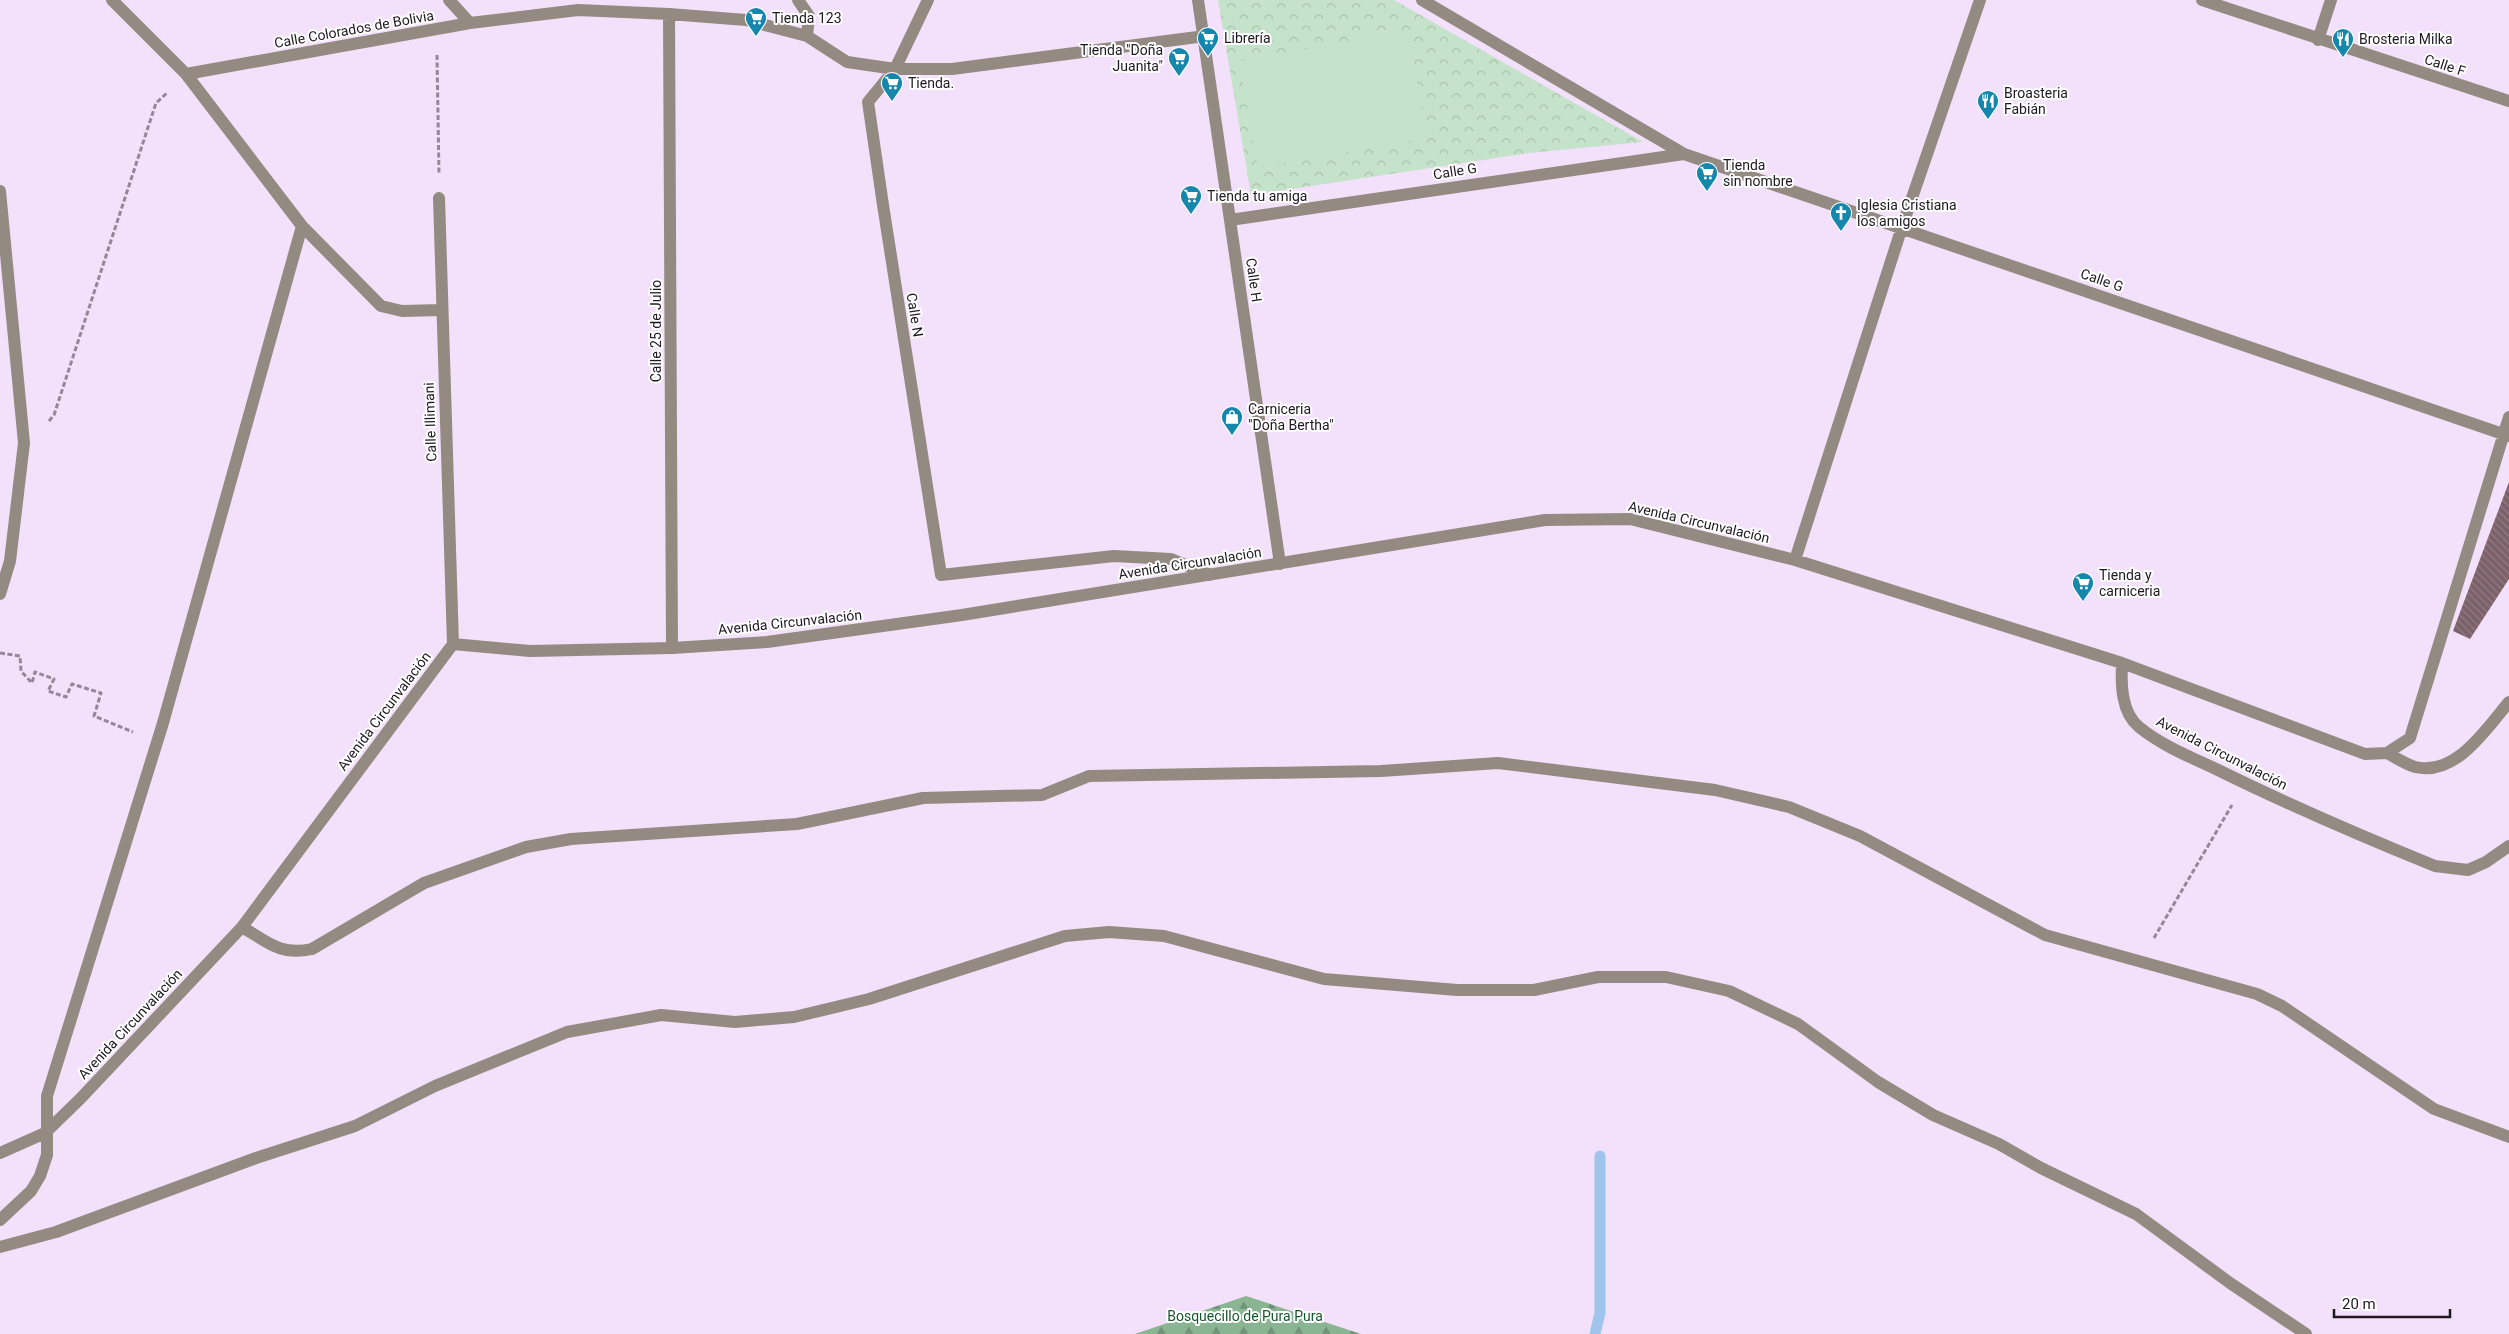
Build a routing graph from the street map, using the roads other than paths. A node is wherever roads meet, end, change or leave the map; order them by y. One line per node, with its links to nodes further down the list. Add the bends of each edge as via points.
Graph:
1 (112, 0): 16 (street)
2 (449, 0): 11 (street)
3 (798, 0): 12 (street, via 809,16)
4 (928, 0): 15 (street, Calle N)
5 (1198, 0): 13 (street, Calle H)
6 (1422, 0): 18 (street, Calle G)
7 (1980, 0): 23 (street)
8 (2202, 0): 14 (street, Calle F)
9 (2331, 0): 14 (street)
10 (669, 14): 11 (street, Calle Colorados de Bolivia, via 578,10); 12 (street, Calle Colorados de Bolivia, via 746,20); 32 (street, Calle 25 de Julio)
11 (470, 23): 16 (street, Calle Colorados de Bolivia)
12 (808, 36): 15 (street, Calle Colorados de Bolivia, via 847,62)
13 (1205, 36): 15 (street, Calle Colorados de Bolivia, via 952,70); 21 (street, Calle H)
14 (2318, 40): 17 (street, Calle F)
15 (895, 69): 29 (street, Calle N, via 868,102 941,575 1114,556 1171,559)
16 (186, 74): 22 (street)
17 (2509, 101)
18 (1684, 154): 21 (street, Calle G); 23 (street, Calle G)
19 (0, 191): 30 (street, via 24,442 10,561)
20 (439, 198): 24 (street, Calle Illimani)
21 (1230, 220): 28 (street, Calle H)
22 (302, 226): 24 (street, via 381,306 402,311); 38 (street, via 163,723 47,1096)
23 (1902, 228): 26 (street, Calle G); 27 (street)
24 (441, 310): 31 (street, Calle Illimani)
25 (2509, 417): 26 (street)
26 (2506, 435): 35 (street, via 2410,738)
27 (1795, 560): 28 (street, Avenida Circunvalación, via 1630,519 1545,520); 33 (street, Avenida Circunvalación)
28 (1280, 564): 29 (street, Avenida Circunvalación)
29 (1210, 575): 32 (street, Avenida Circunvalación, via 767,642)
30 (0, 594)
31 (453, 644): 32 (street, Avenida Circunvalación, via 530,651); 37 (street, Avenida Circunvalación)
32 (672, 648)
33 (2122, 663): 35 (street, via 2366,754); 36 (street, Avenida Circunvalación, via 2121,684 2126,707 2138,726 2244,783 2436,866 2468,870)
34 (2509, 702): 35 (street, via 2482,735 2457,758 2437,768 2415,767)
35 (2387, 753)
36 (2509, 846)
37 (242, 927): 38 (street, Avenida Circunvalación); 39 (street, via 280,950 312,949 424,883 526,847 571,839 797,824 923,798 1042,795 1089,776 1371,771 1498,763 1715,790 1789,807 1860,836 2045,935 2256,994 2282,1006 2434,1109)
38 (45, 1133): 40 (street, Avenida Circunvalación); 41 (street, via 47,1154 40,1176 31,1190)
39 (2509, 1137)
40 (0, 1153)
41 (0, 1220)
42 (0, 1247): 43 (street, via 56,1232 256,1158 355,1126 435,1086 567,1032 661,1015 736,1022 794,1017 869,999 1065,936 1108,932 1164,936 1324,979 1457,990 1534,990 1598,978 1666,978 1729,991 1798,1024 1878,1082 1933,1115 1999,1144 2136,1214)
43 (2306, 1334)

